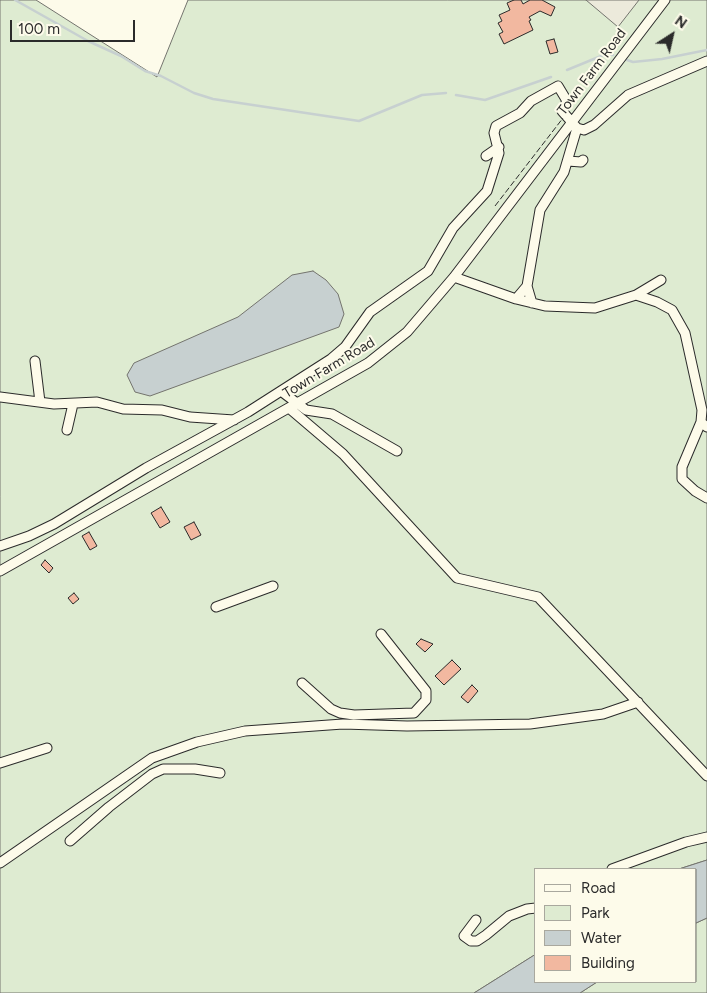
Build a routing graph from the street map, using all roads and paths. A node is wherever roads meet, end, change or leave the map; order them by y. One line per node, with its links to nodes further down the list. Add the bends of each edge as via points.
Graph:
1 (665, 0): 3 (street, Town Farm Road)
2 (707, 61): 3 (street, via 628,95 584,130)
3 (574, 125): 4 (street, via 562,111 567,101 558,86 496,126 494,133); 7 (street); 8 (street, Town Farm Road)
4 (499, 147): 5 (street); 15 (street, via 487,191 453,228 428,271 370,312 345,347 331,359)
5 (486, 156)
6 (583, 160): 7 (street)
7 (568, 161): 10 (street, via 540,210)
8 (454, 277): 12 (street); 19 (street, Town Farm Road, via 423,315 386,350)
9 (661, 280): 11 (street)
10 (527, 286): 12 (street); 13 (street)
11 (636, 295): 13 (street, via 584,309); 21 (street, via 672,310 680,322)
12 (516, 300): 13 (street)
13 (532, 304)
14 (35, 361): 17 (street)
15 (281, 391): 19 (street); 20 (street)
16 (0, 397): 17 (street)
17 (40, 402): 18 (street)
18 (73, 404): 20 (street, via 97,402 123,409 162,410 190,417); 22 (street)
19 (292, 406): 23 (street, via 332,414); 26 (street, Town Farm Road); 31 (street, via 343,454 457,578 538,597)
20 (234, 420): 25 (street, via 54,524)
21 (704, 424): 24 (street, via 682,467 682,479)
22 (67, 430)
23 (396, 451)
24 (707, 498)
25 (0, 546)
26 (0, 571)
27 (273, 586): 28 (street)
28 (216, 607)
29 (381, 634): 30 (street, via 426,692 426,700 414,713 340,713)
30 (302, 683)
31 (638, 702): 35 (street); 38 (street, via 603,714 530,724 343,724 245,731 197,742 152,758)
32 (47, 748): 33 (street)
33 (0, 763)
34 (220, 774): 37 (street, via 195,769 163,769 117,801)
35 (707, 776)
36 (707, 837): 39 (street)
37 (70, 841)
38 (0, 863)
39 (615, 868)
40 (534, 908): 41 (street, via 509,916 477,941 471,941 464,936)
41 (476, 920)

